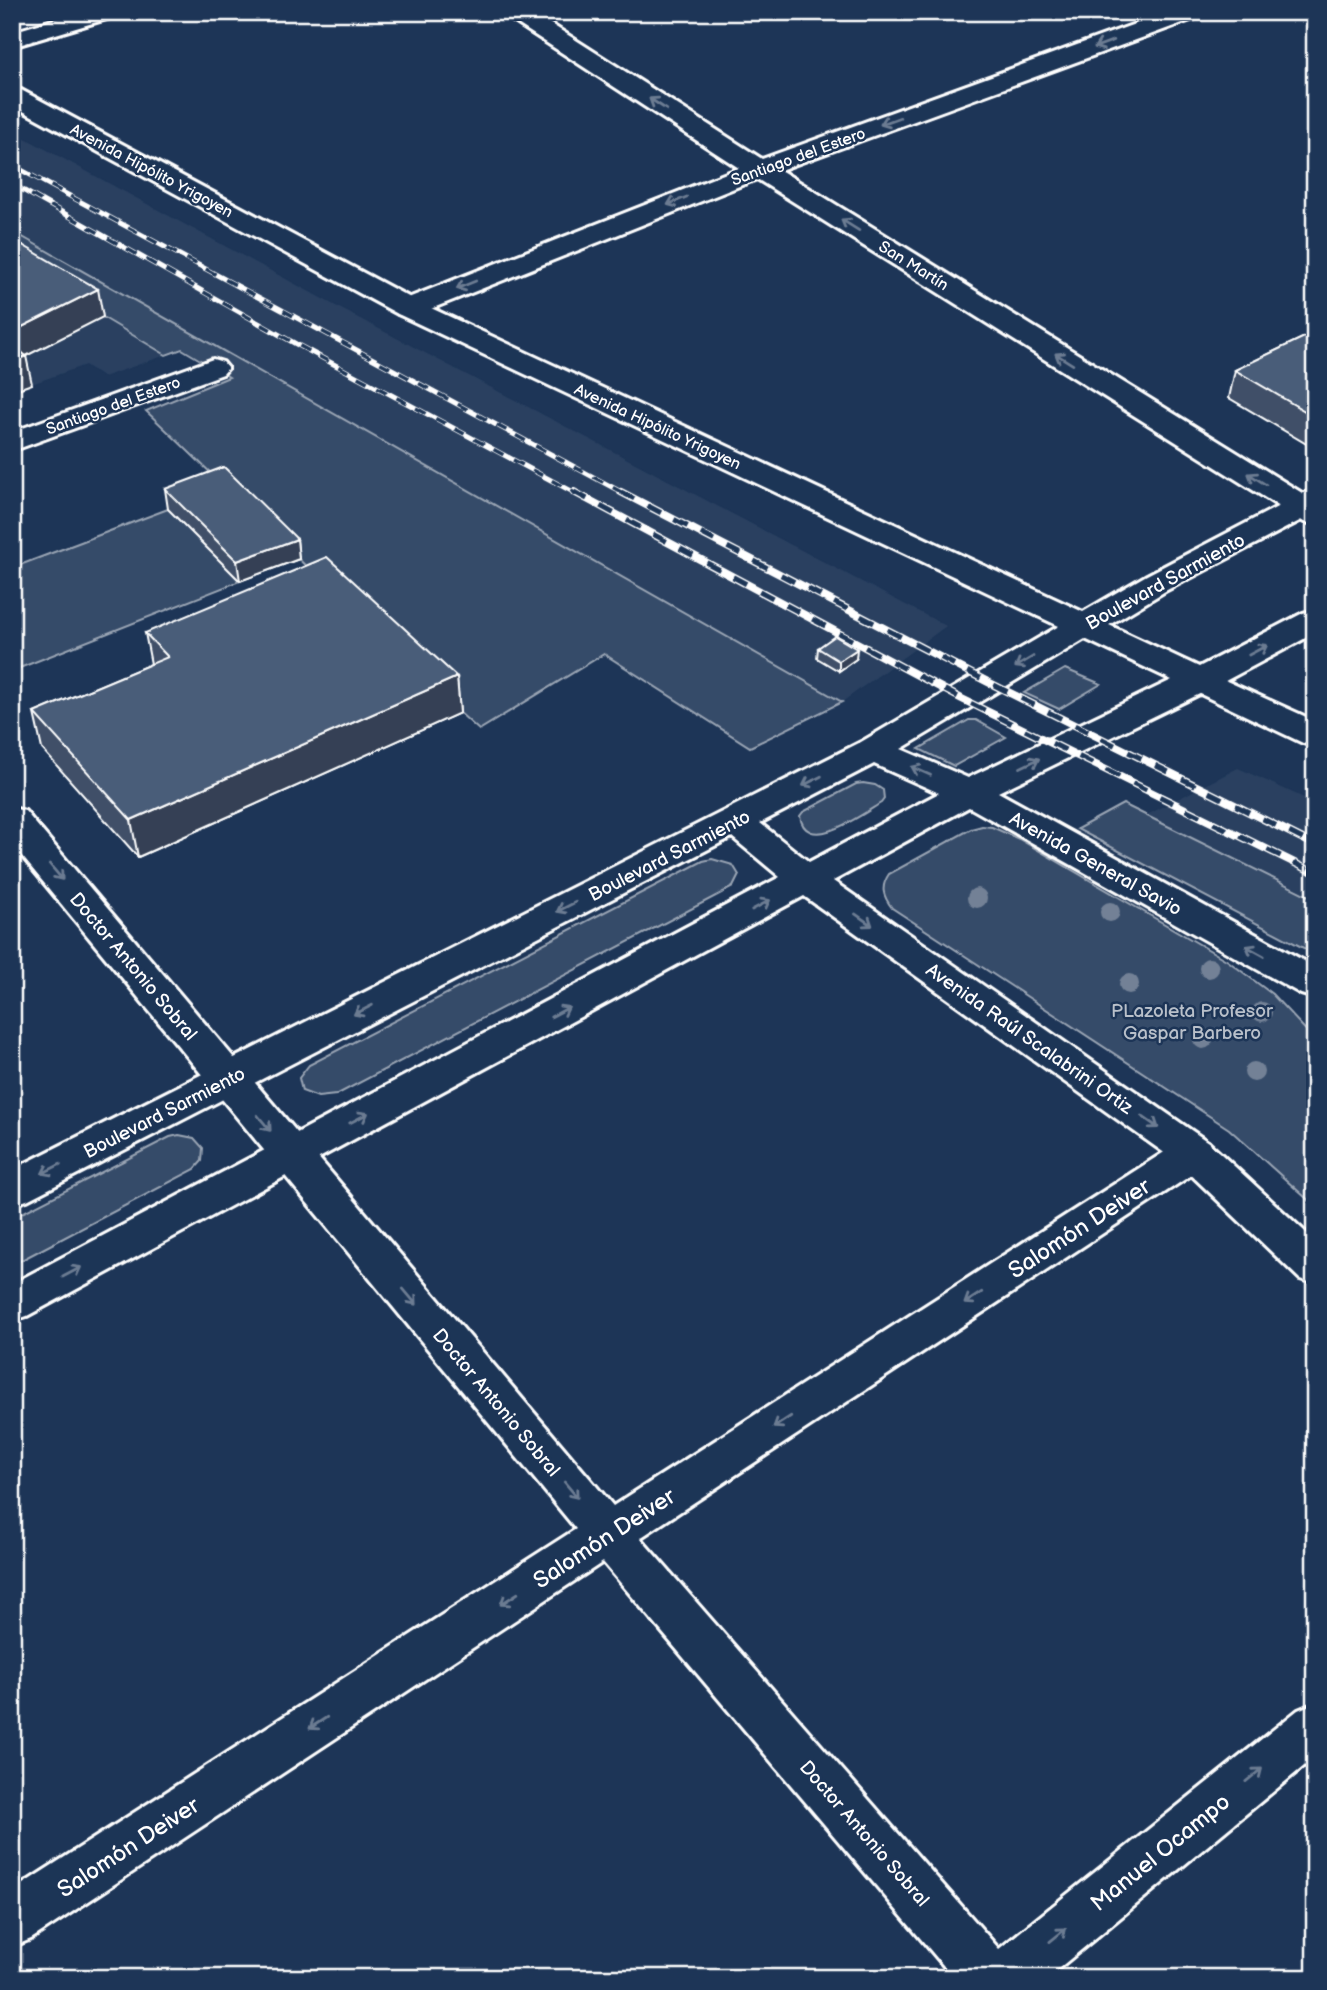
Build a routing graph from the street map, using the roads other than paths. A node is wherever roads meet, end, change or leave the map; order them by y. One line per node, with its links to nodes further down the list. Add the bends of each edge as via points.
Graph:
1 (105, 12): 4 (main road)
2 (516, 12): 6 (main road, San Martín, one-way to 2)
3 (1191, 12): 6 (main road, Santiago del Estero, one-way to 6)
4 (12, 40)
5 (12, 95): 7 (main road, Avenida Hipólito Yrigoyen)
6 (759, 169): 7 (main road, Santiago del Estero, one-way to 7); 10 (main road, San Martín, one-way to 6)
7 (408, 308): 12 (main road, Avenida Hipólito Yrigoyen)
8 (213, 368): 9 (main road, Santiago del Estero)
9 (12, 442)
10 (1310, 507): 12 (main road, Boulevard Sarmiento, via 1156,583)
11 (1315, 620): 13 (main road, one-way to 11)
12 (1083, 627): 13 (main road, Avenida Hipólito Yrigoyen); 15 (main road, Boulevard Sarmiento, one-way to 15)
13 (1200, 681): 14 (main road, Avenida Hipólito Yrigoyen); 16 (main road, one-way to 13)
14 (1315, 735)
15 (873, 750): 16 (main road, Avenida General Savio, one-way to 15); 18 (main road, Boulevard Sarmiento, one-way to 18)
16 (969, 792): 19 (main road); 20 (main road, Avenida General Savio, one-way to 16)
17 (12, 820): 21 (main road, Doctor Antonio Sobral, one-way to 21)
18 (735, 821): 19 (main road, Avenida Raúl Scalabrini Ortiz); 21 (main road, Boulevard Sarmiento, one-way to 21)
19 (808, 881): 22 (main road, Avenida Raúl Scalabrini Ortiz, one-way to 22); 23 (main road, one-way to 19)
20 (1313, 984)
21 (227, 1080): 23 (main road, Doctor Antonio Sobral, one-way to 23); 24 (main road, Boulevard Sarmiento, one-way to 24)
22 (1194, 1153): 25 (main road, Avenida Raúl Scalabrini Ortiz); 27 (main road, Salomón Deiver, one-way to 27)
23 (290, 1155): 26 (main road, one-way to 23); 27 (main road, Doctor Antonio Sobral, one-way to 27)
24 (12, 1189)
25 (1315, 1267)
26 (12, 1304)
27 (609, 1535): 29 (main road, Salomón Deiver, one-way to 29); 30 (main road, Doctor Antonio Sobral)
28 (1315, 1726): 31 (main road, Manuel Ocampo, one-way to 28)
29 (12, 1922)
30 (989, 1978)
31 (1005, 1978)

